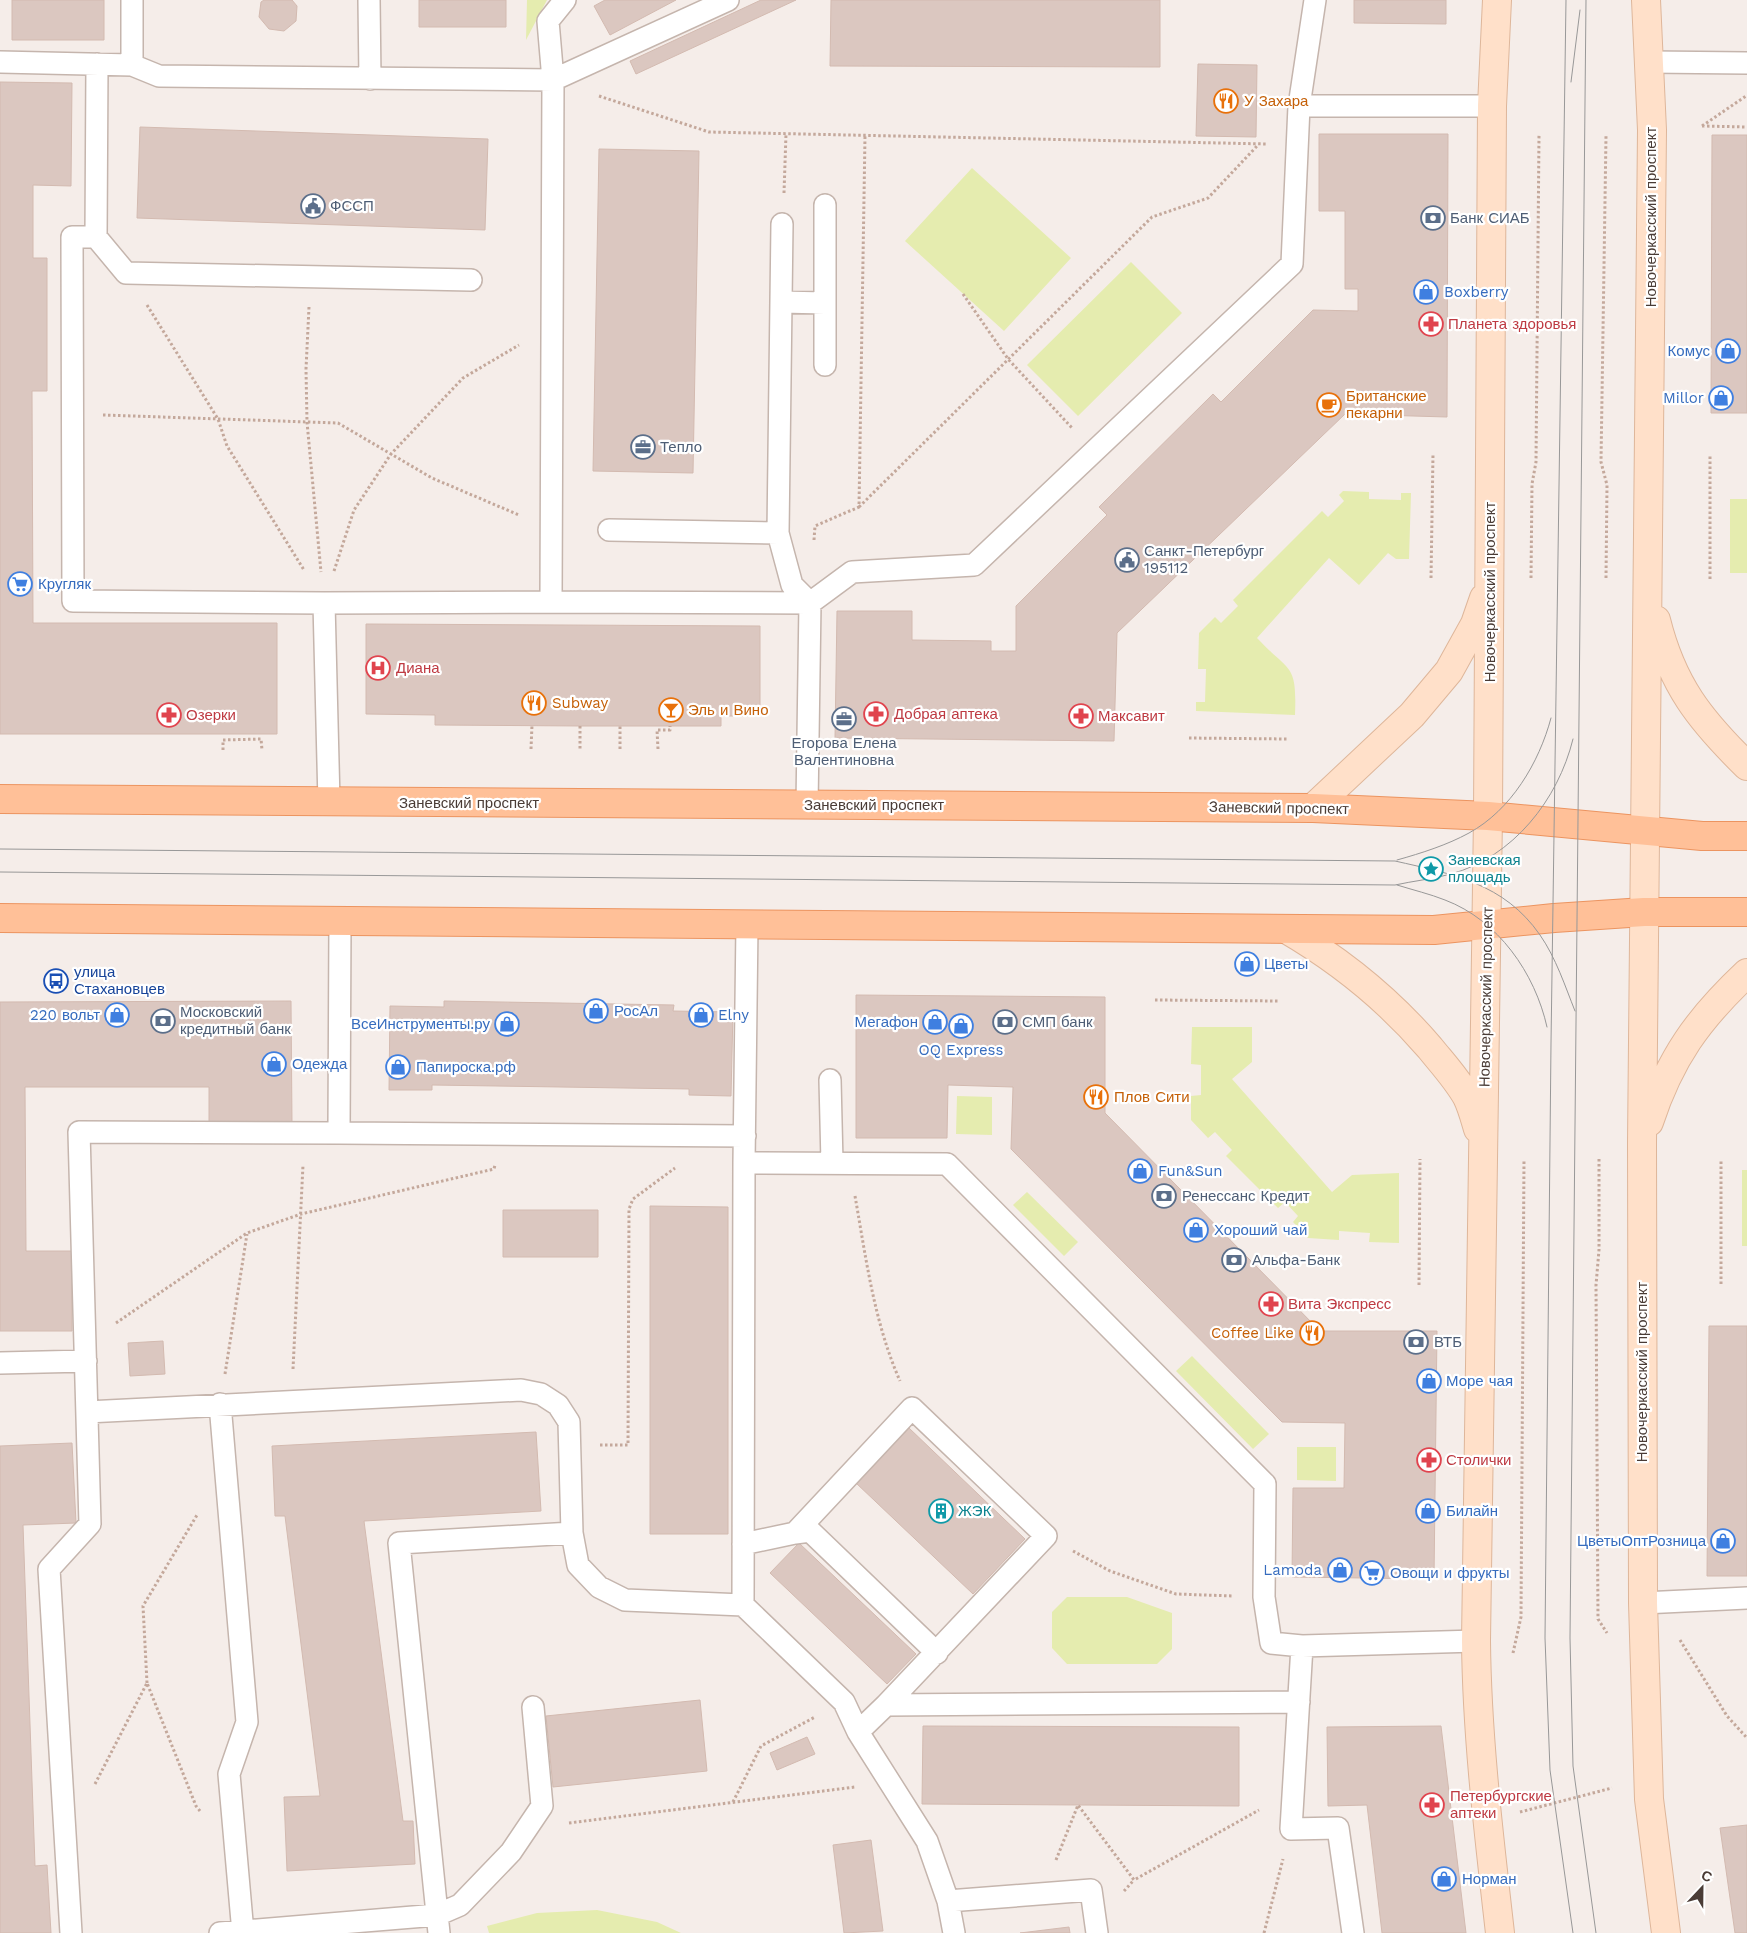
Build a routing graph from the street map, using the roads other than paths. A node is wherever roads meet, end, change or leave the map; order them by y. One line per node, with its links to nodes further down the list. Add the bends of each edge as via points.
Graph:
1 (132, 0): 12 (lane)
2 (369, 0): 13 (lane)
3 (565, 0): 14 (lane, via 548,21)
4 (728, 0): 14 (lane)
5 (1315, 0): 15 (lane)
6 (1497, 0): 16 (main road, Новочеркасский проспект)
7 (1646, 0): 9 (main road, Новочеркасский проспект)
8 (0, 62): 11 (lane)
9 (1649, 62): 10 (lane); 27 (main road, Новочеркасский проспект, via 1652,130)
10 (1747, 63)
11 (97, 64): 12 (lane); 19 (lane)
12 (132, 65): 13 (lane, via 159,76)
13 (370, 79): 14 (lane)
14 (553, 80): 28 (lane)
15 (1299, 106): 16 (lane); 30 (lane, via 1292,264 974,565 852,572)
16 (1492, 106): 26 (main road, Новочеркасский проспект)
17 (825, 205): 22 (lane)
18 (782, 224): 21 (lane)
19 (96, 237): 20 (lane, via 126,272); 29 (lane, via 72,237 72,601)
20 (471, 280)
21 (781, 302): 22 (lane); 25 (lane)
22 (825, 303): 23 (lane)
23 (825, 365)
24 (608, 530): 25 (lane)
25 (778, 533): 30 (lane, via 792,584)
26 (1490, 582): 35 (main road, via 1475,624 1449,670 1412,715); 36 (main road, Новочеркасский проспект)
27 (1647, 587): 31 (main road, via 1663,650 1691,705); 37 (main road, Новочеркасский проспект)
28 (551, 602): 29 (lane); 30 (lane)
29 (324, 603): 33 (lane)
30 (810, 603): 34 (lane)
31 (1747, 766)
32 (0, 799): 33 (main road, Заневский проспект)
33 (329, 802): 34 (main road, Заневский проспект)
34 (807, 804): 35 (main road, Заневский проспект)
35 (1313, 808): 36 (main road, Заневский проспект)
36 (1488, 816): 37 (main road, Заневский проспект); 43 (main road, Новочеркасский проспект)
37 (1645, 831): 38 (main road, Заневский проспект); 39 (main road, Новочеркасский проспект)
38 (1747, 836)
39 (1644, 912): 40 (main road); 43 (main road); 50 (main road, Новочеркасский проспект)
40 (1747, 912)
41 (0, 918): 42 (main road)
42 (340, 921): 44 (main road); 48 (lane)
43 (1486, 925): 45 (main road, via 1434,930); 51 (main road, Новочеркасский проспект)
44 (747, 926): 45 (main road); 49 (lane)
45 (1286, 929): 51 (main road, via 1332,957 1372,988 1409,1024 1467,1097)
46 (1747, 974): 50 (main road, via 1709,1011 1679,1052 1656,1100)
47 (830, 1080): 53 (lane)
48 (339, 1133): 49 (lane); 54 (lane, via 79,1132)
49 (745, 1136): 52 (lane)
50 (1642, 1143): 62 (main road, Новочеркасский проспект)
51 (1484, 1145): 64 (main road, Новочеркасский проспект)
52 (744, 1163): 53 (lane); 60 (lane)
53 (841, 1163): 65 (lane, via 947,1164 1265,1484 1264,1597 1271,1643)
54 (86, 1361): 55 (lane); 57 (lane)
55 (0, 1362)
56 (220, 1404): 57 (lane); 58 (lane, via 521,1390 541,1394 558,1405 569,1422); 73 (lane, via 247,1722 228,1774)
57 (87, 1412): 74 (lane, via 90,1524 49,1569)
58 (572, 1533): 63 (lane, via 578,1565 599,1588 625,1600); 72 (lane, via 399,1543)
59 (794, 1534): 60 (lane); 66 (lane, via 810,1531); 66 (lane, via 912,1408 1046,1536)
60 (743, 1544): 63 (lane)
61 (1747, 1598): 62 (lane)
62 (1643, 1603): 80 (main road, Новочеркасский проспект, via 1649,1799)
63 (743, 1605): 70 (lane, via 844,1702)
64 (1476, 1641): 65 (lane); 79 (main road, Новочеркасский проспект, via 1482,1778)
65 (1302, 1646): 67 (lane)
66 (937, 1653): 68 (lane)
67 (1299, 1702): 68 (lane); 78 (lane, via 1291,1829 1338,1828)
68 (886, 1705): 70 (lane)
69 (533, 1707): 72 (lane, via 542,1806 511,1852)
70 (858, 1732): 71 (lane, via 926,1841)
71 (948, 1901): 76 (lane); 77 (lane, via 1091,1890)
72 (438, 1924): 73 (lane)
73 (243, 1932): 75 (lane)
74 (71, 1933)
75 (220, 1933)
76 (954, 1933)
77 (1097, 1933)
78 (1353, 1933)
79 (1500, 1933)
80 (1666, 1933)

